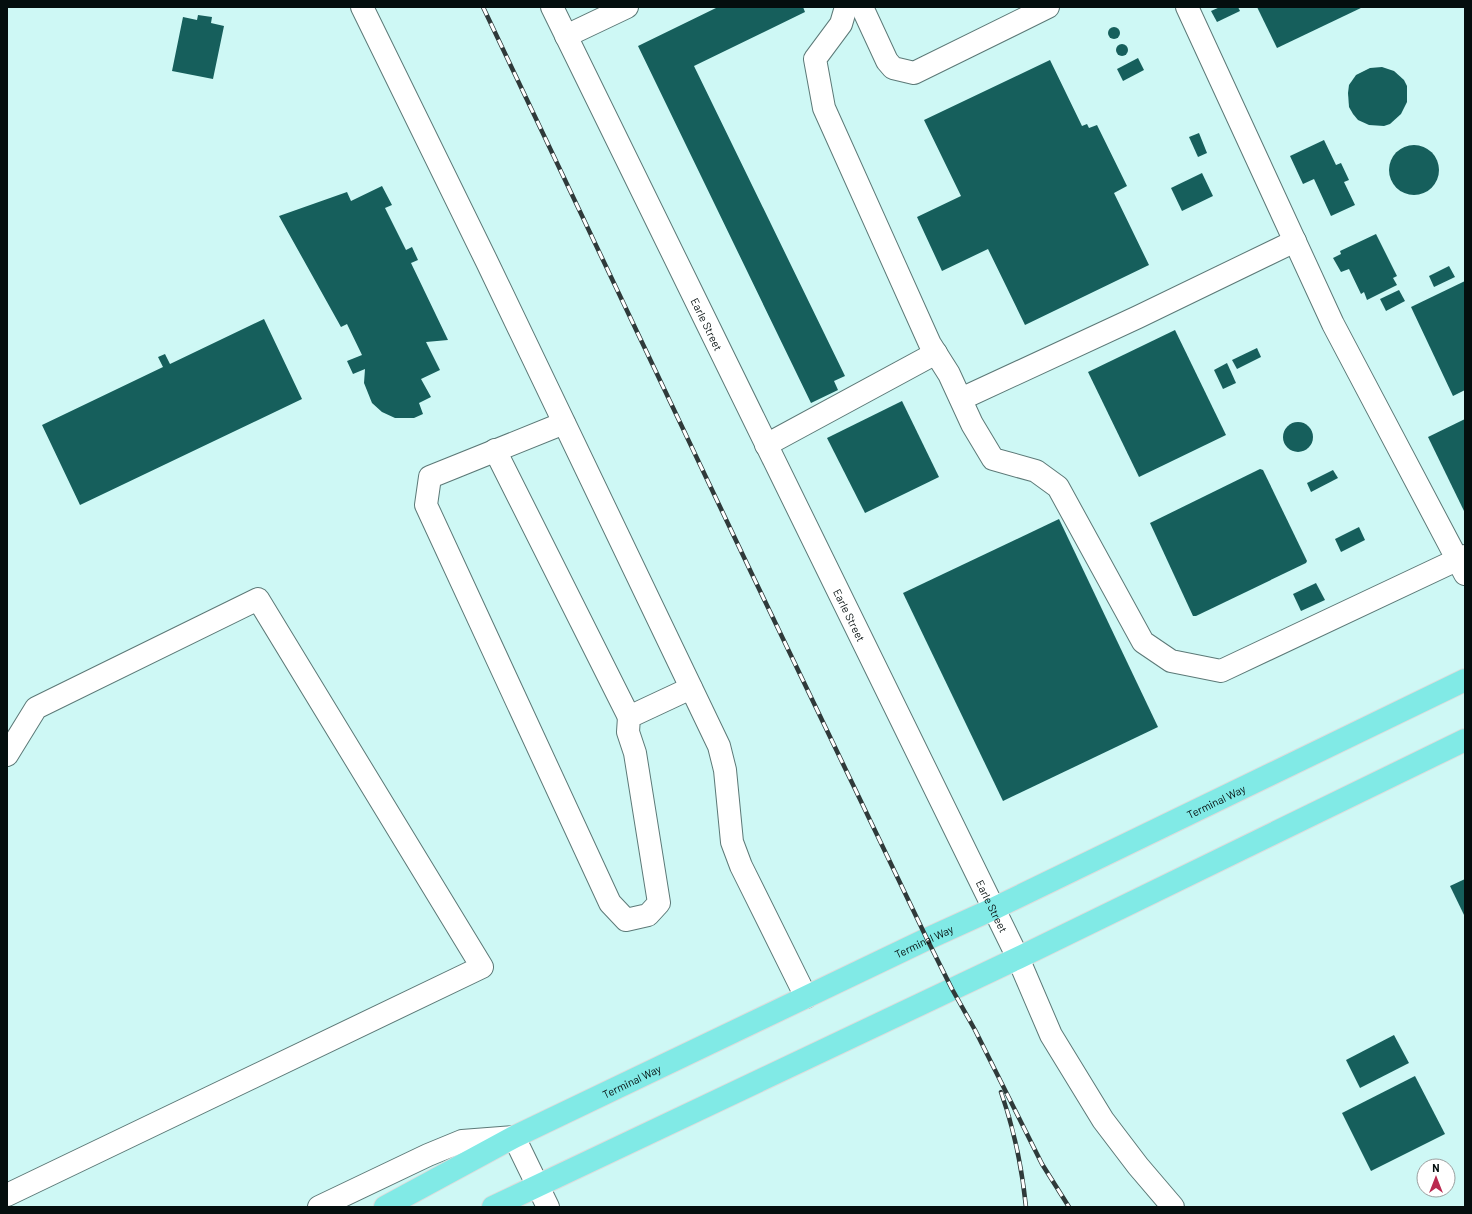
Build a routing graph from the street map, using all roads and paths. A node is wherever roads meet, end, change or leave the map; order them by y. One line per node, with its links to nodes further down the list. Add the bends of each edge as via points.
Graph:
1 (362, 7): 12 (street)
2 (552, 7): 8 (street, Earle Street)
3 (627, 7): 8 (street)
4 (846, 7): 10 (street, via 841,24 815,58 824,108)
5 (862, 7): 6 (street, via 893,68 914,74)
6 (1048, 7)
7 (1187, 7): 9 (street)
8 (566, 36): 13 (street, Earle Street)
9 (1295, 241): 11 (street); 15 (street, via 1333,324)
10 (936, 353): 11 (street); 13 (street)
11 (961, 399): 15 (street, via 972,424 993,459 1036,471 1058,487 1143,642 1171,661 1221,670)
12 (564, 423): 14 (street); 17 (street)
13 (766, 445): 21 (street, Earle Street)
14 (496, 450): 18 (street); 18 (street, via 430,477 426,505 610,903 626,920 648,915 659,903 635,753 628,732)
15 (1463, 563)
16 (1465, 680): 21 (main road, Terminal Way)
17 (691, 688): 18 (street); 23 (street, via 720,746 732,842 741,866)
18 (629, 717)
19 (1465, 740): 22 (main road)
20 (7, 755): 26 (street, via 36,708 258,599 482,966)
21 (993, 909): 22 (street, Earle Street); 23 (main road, Terminal Way)
22 (1018, 958): 25 (main road); 31 (street, Earle Street, via 1051,1035 1103,1120)
23 (806, 997): 24 (main road, Terminal Way)
24 (514, 1137): 25 (street); 27 (street, via 462,1141); 28 (main road, Terminal Way)
25 (537, 1186): 29 (main road); 30 (street)
26 (7, 1195)
27 (319, 1207)
28 (385, 1207)
29 (493, 1207)
30 (548, 1207)
31 (1173, 1207)

